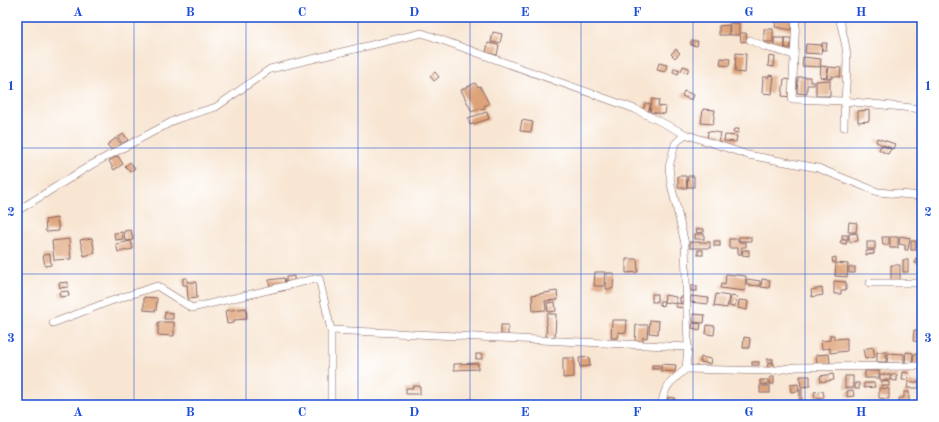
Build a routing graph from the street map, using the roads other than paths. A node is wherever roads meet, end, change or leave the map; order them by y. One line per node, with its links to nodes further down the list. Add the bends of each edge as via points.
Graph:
1 (796, 17): 4 (street)
2 (839, 17): 5 (street, via 847,58)
3 (750, 40): 4 (street)
4 (794, 55): 5 (street, via 792,99)
5 (844, 101): 6 (street); 7 (street)
6 (922, 109)
7 (844, 127)
8 (685, 134): 9 (street, via 748,155 818,168 878,192); 10 (street, via 635,109 422,33 270,69 216,107 177,119 91,165); 15 (street, via 675,144 669,167 685,244)
9 (922, 196)
10 (17, 211)
11 (870, 283): 12 (street)
12 (922, 283)
13 (53, 323): 14 (street, via 157,286 192,308 319,278)
14 (331, 330): 15 (street); 18 (street)
15 (688, 347): 17 (street)
16 (922, 366): 17 (street, via 796,367 770,371)
17 (686, 369): 19 (street, via 667,386)
18 (331, 405)
19 (662, 405)

